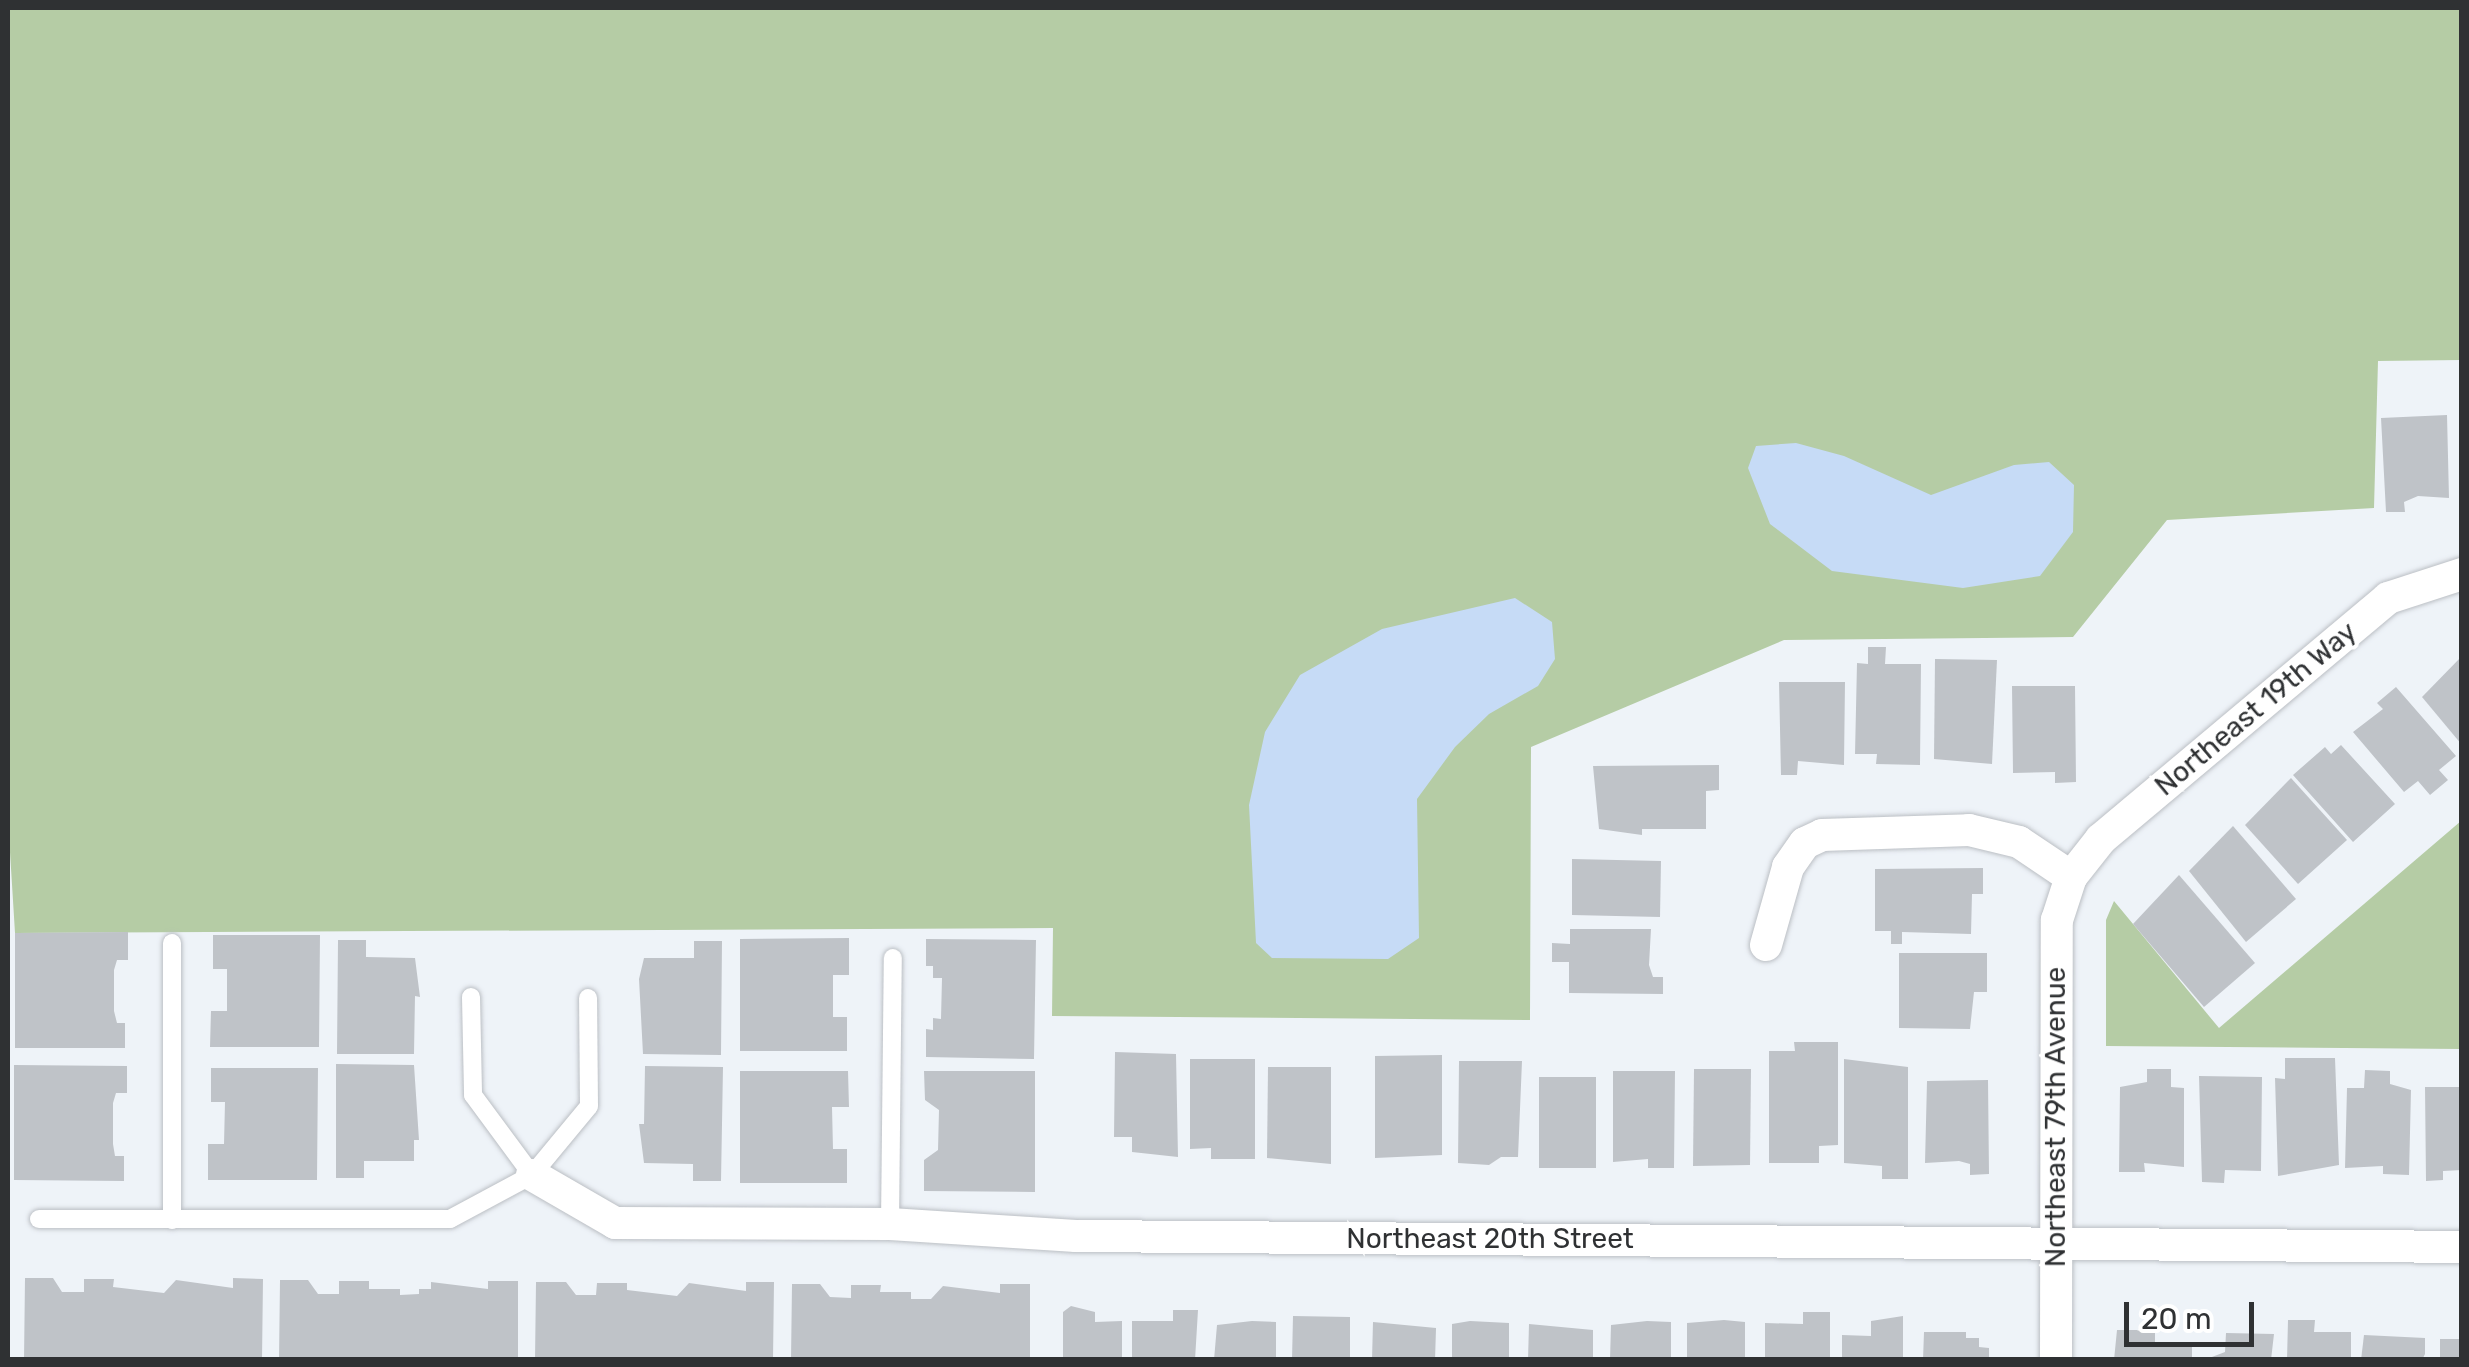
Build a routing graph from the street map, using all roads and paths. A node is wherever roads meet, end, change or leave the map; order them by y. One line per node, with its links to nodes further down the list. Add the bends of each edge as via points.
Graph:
1 (2462, 574): 2 (street, Northeast 19th Way, via 2388,598 2101,839)
2 (2071, 877): 4 (street, via 2019,842 1969,830 1822,835 1805,842 1788,867); 12 (street, Northeast 79th Avenue, via 2057,920)
3 (172, 943): 10 (lane)
4 (1766, 945)
5 (894, 958): 11 (lane)
6 (471, 997): 8 (lane, via 473,1095)
7 (588, 998): 8 (lane, via 589,1106)
8 (532, 1174): 10 (lane, via 450,1219); 11 (street, Northeast 20th Street, via 615,1224)
9 (40, 1219): 10 (lane)
10 (172, 1220)
11 (890, 1224): 12 (street, Northeast 20th Street, via 1076,1236)
12 (2056, 1243): 13 (street, Northeast 20th Street); 14 (street, Northeast 79th Avenue)
13 (2462, 1248)
14 (2056, 1360)

